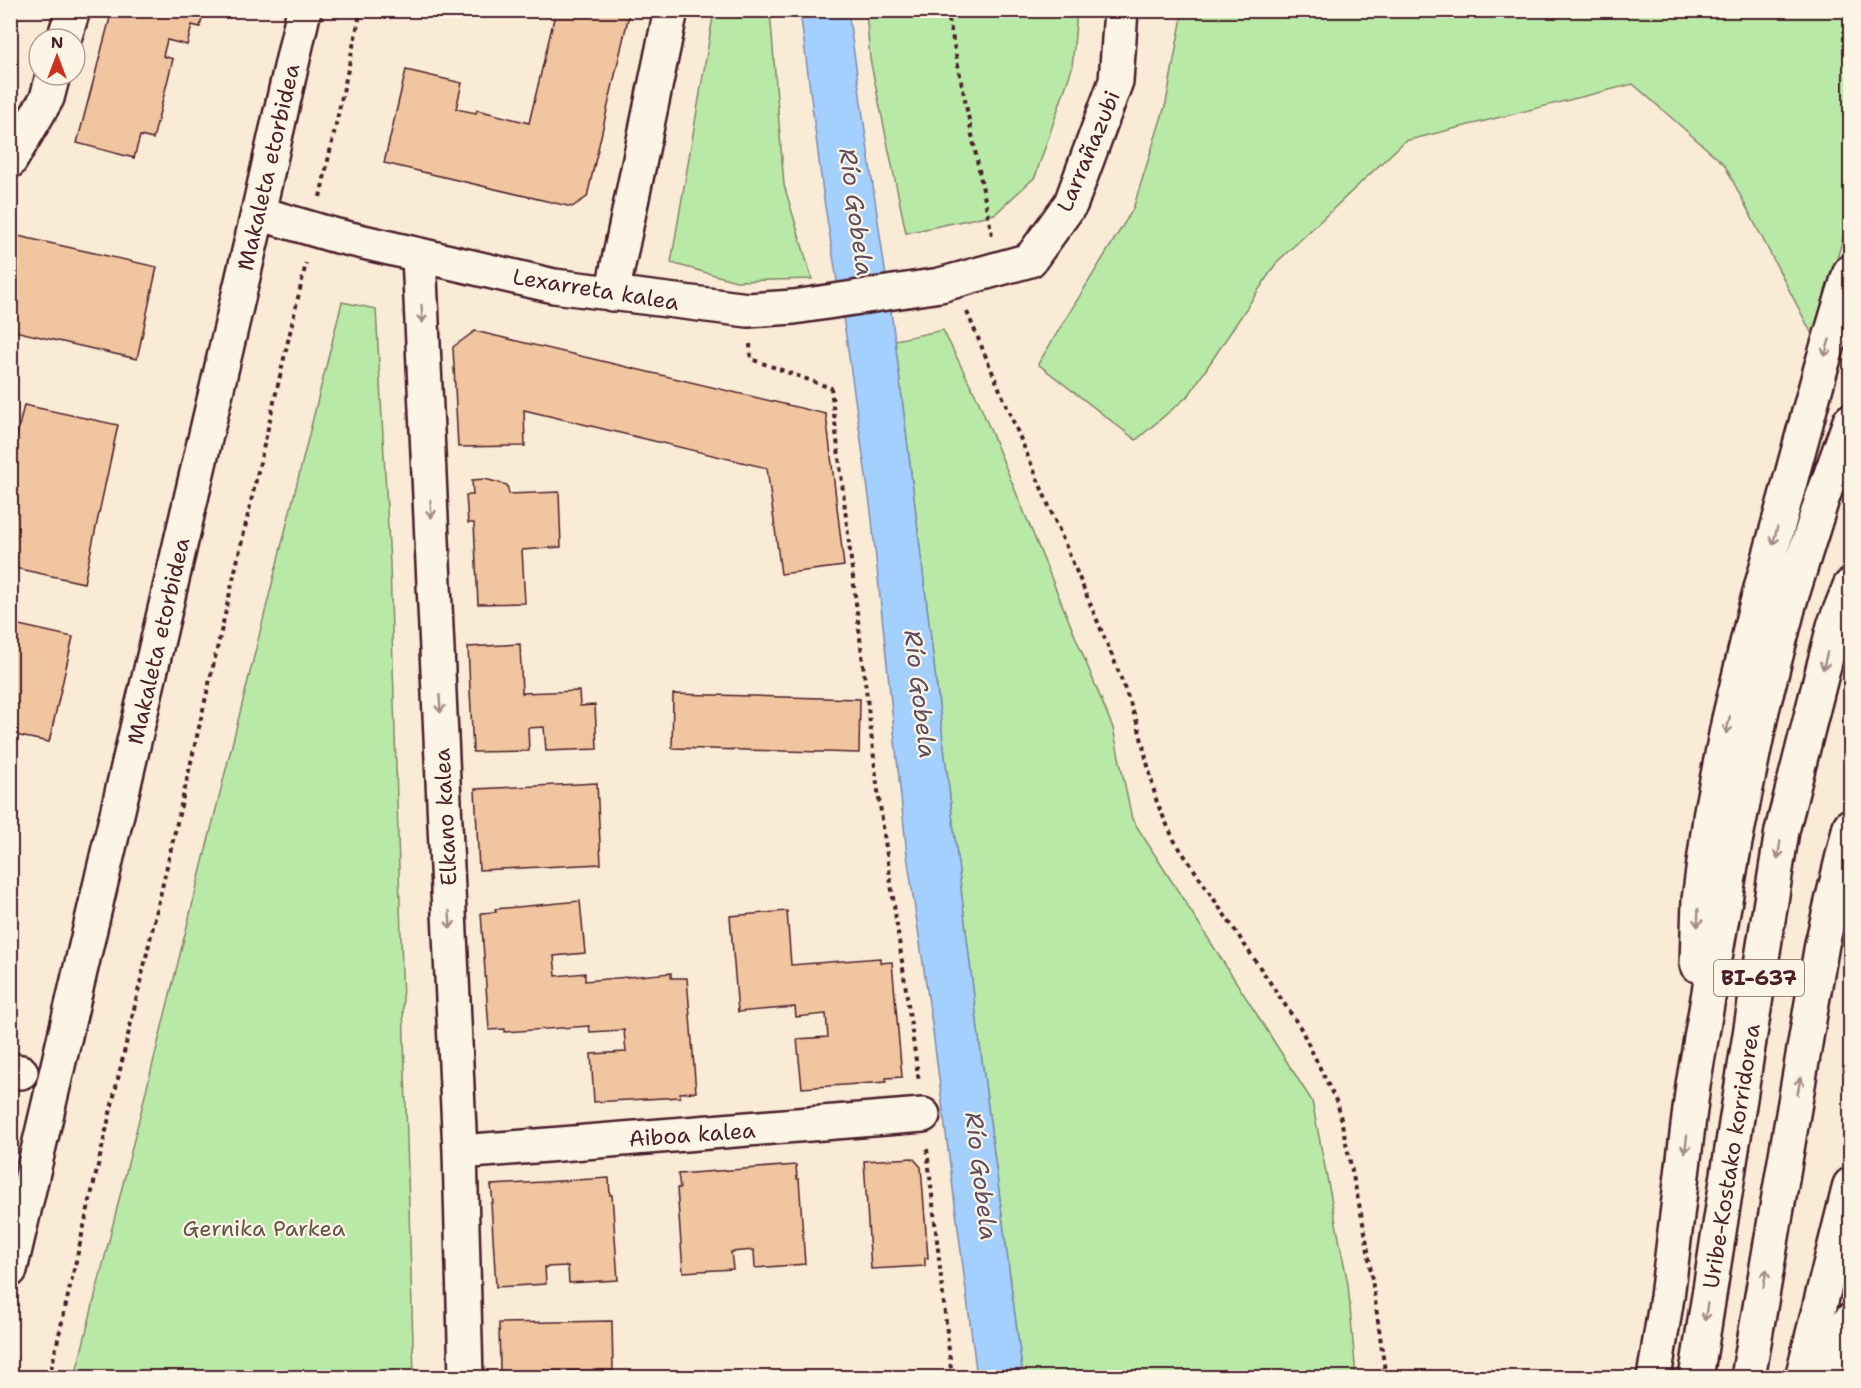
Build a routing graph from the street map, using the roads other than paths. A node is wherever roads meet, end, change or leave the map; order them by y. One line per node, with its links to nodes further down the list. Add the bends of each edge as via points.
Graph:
1 (73, 10): 5 (main road)
2 (304, 10): 8 (main road, Makaleta etorbidea)
3 (671, 10): 11 (main road)
4 (1121, 10): 12 (main road, Larrañazubi, via 1116,81 1071,203 1030,260)
5 (68, 27)
6 (50, 87): 7 (main road)
7 (10, 161)
8 (258, 213): 9 (main road, Lexarreta kalea); 20 (main road, Makaleta etorbidea)
9 (419, 256): 11 (main road, Lexarreta kalea, via 554,286); 18 (main road, Elkano kalea, one-way to 18)
10 (1851, 272): 16 (main road, one-way to 16, via 1821,368 1729,719 1699,900)
11 (612, 294): 12 (main road, Lexarreta kalea, via 748,310)
12 (951, 294)
13 (1851, 421): 16 (main road, via 1790,602 1762,710)
14 (1851, 586): 24 (main road, Uribe-Kostako korridorea / BI-637, one-way to 24, via 1834,626 1782,831)
15 (1851, 826): 25 (main road, BI-637, one-way to 15, via 1822,944)
16 (1693, 1085): 23 (main road, one-way to 23)
17 (923, 1115): 18 (main road, Aiboa kalea)
18 (460, 1152): 22 (main road, Elkano kalea)
19 (1851, 1185): 26 (main road)
20 (10, 1270)
21 (1851, 1321): 27 (main road)
22 (466, 1377)
23 (1654, 1377)
24 (1696, 1377)
25 (1748, 1377)
26 (1802, 1377)
27 (1835, 1377)

